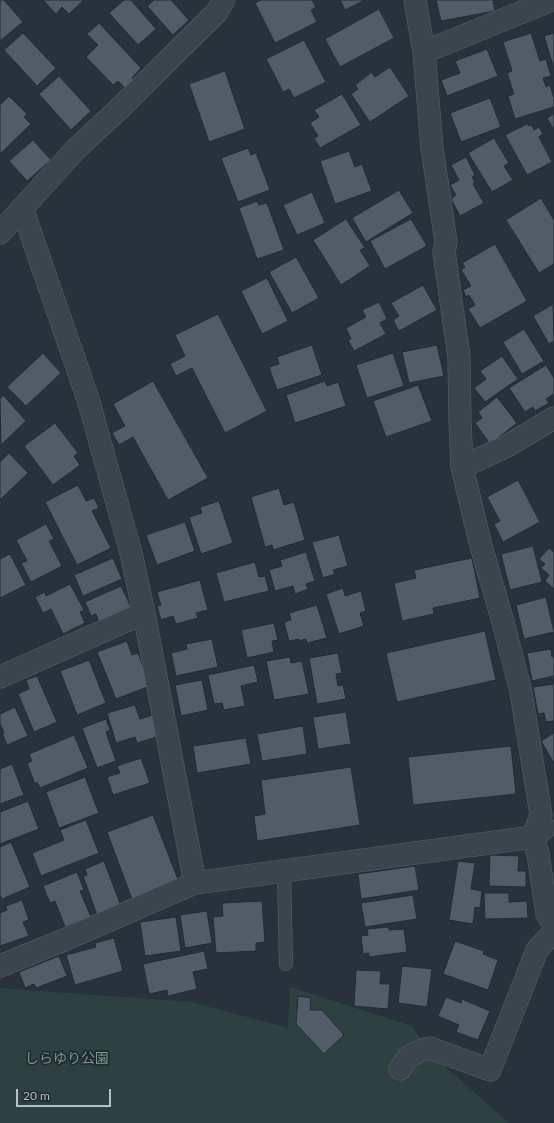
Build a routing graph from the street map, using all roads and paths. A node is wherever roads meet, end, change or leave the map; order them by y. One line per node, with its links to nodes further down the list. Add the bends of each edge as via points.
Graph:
1 (224, 0): 5 (street, via 216,12 119,110 76,149)
2 (415, 0): 4 (street)
3 (552, 0): 4 (street)
4 (424, 52): 8 (street, via 432,148 459,357)
5 (22, 208): 6 (street); 9 (street, via 88,399 131,553)
6 (0, 233)
7 (554, 418): 8 (street, via 507,446)
8 (462, 467): 12 (street, via 520,692 541,815)
9 (144, 613): 10 (street); 14 (street)
10 (0, 677)
11 (554, 822): 12 (street)
12 (533, 837): 13 (street); 15 (street, via 547,914)
13 (284, 871): 14 (street); 17 (lane)
14 (195, 883): 18 (street)
15 (554, 924)
16 (554, 932): 19 (street, via 537,950 490,1070 430,1048 408,1057)
17 (286, 964)
18 (0, 966)
19 (400, 1069)

